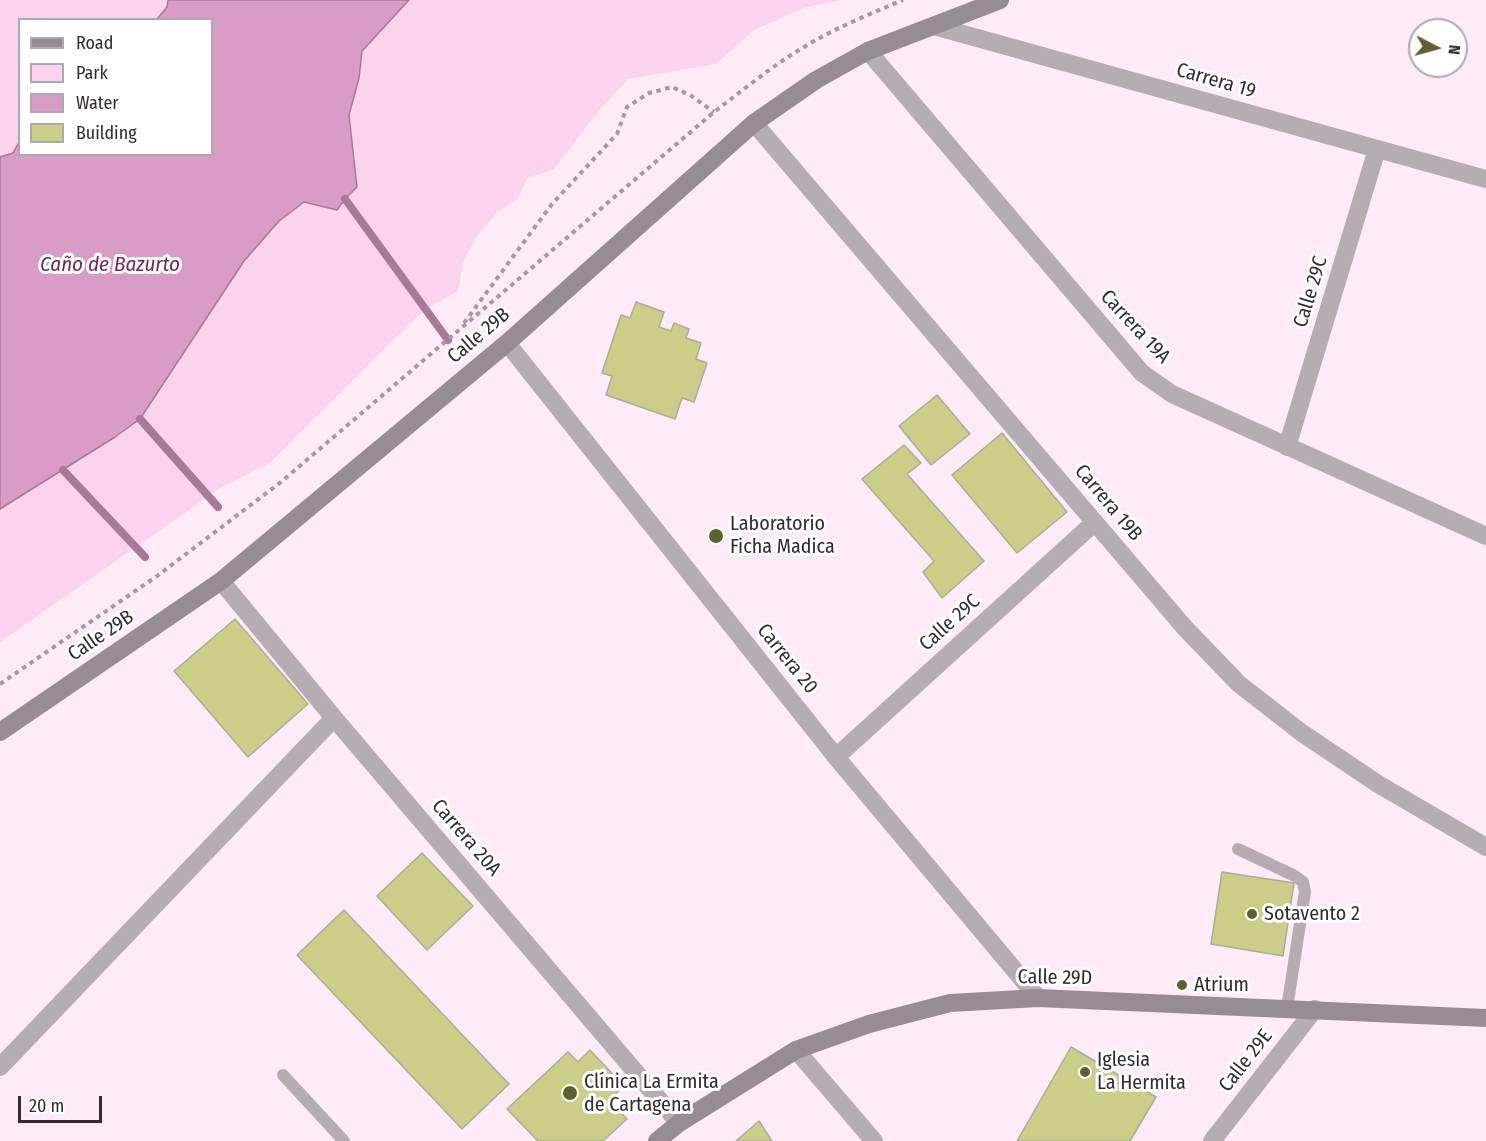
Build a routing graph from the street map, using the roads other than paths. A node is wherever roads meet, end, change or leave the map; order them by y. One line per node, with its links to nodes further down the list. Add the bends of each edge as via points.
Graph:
1 (1000, 0): 2 (main road, Calle 29B)
2 (934, 26): 3 (main road, Calle 29B); 5 (street, Carrera 19)
3 (868, 51): 4 (main road, Calle 29B, via 816,80); 8 (street, Carrera 19A, via 1142,373 1172,394)
4 (754, 123): 7 (main road, Calle 29B); 9 (street, Carrera 19B)
5 (1377, 149): 6 (street, Carrera 19); 8 (street, Calle 29C)
6 (1486, 179)
7 (507, 343): 11 (main road, Calle 29B); 14 (street, Carrera 20)
8 (1287, 447): 10 (street, Carrera 19A)
9 (1095, 522): 14 (street, Calle 29C); 15 (street, Carrera 19B, via 1185,628 1239,684 1378,784)
10 (1486, 536)
11 (221, 581): 12 (street, Carrera 20A); 13 (main road, Calle 29B)
12 (334, 718): 22 (street); 24 (street, Carrera 20A)
13 (0, 732)
14 (836, 757): 17 (street, Carrera 20)
15 (1486, 847)
16 (1238, 849): 18 (lane, via 1303,882 1305,892)
17 (1038, 998): 18 (main road, Calle 29D); 21 (main road, Calle 29D, via 950,1003 869,1024)
18 (1287, 1008): 19 (main road, Calle 29D)
19 (1315, 1009): 20 (main road, Calle 29D); 28 (street, Calle 29E)
20 (1486, 1018)
21 (796, 1050): 24 (main road, Calle 29D); 27 (street)
22 (0, 1067)
23 (283, 1075): 25 (lane)
24 (679, 1123): 26 (main road, Calle 29D)
25 (344, 1141)
26 (657, 1141)
27 (874, 1141)
28 (1212, 1141)

